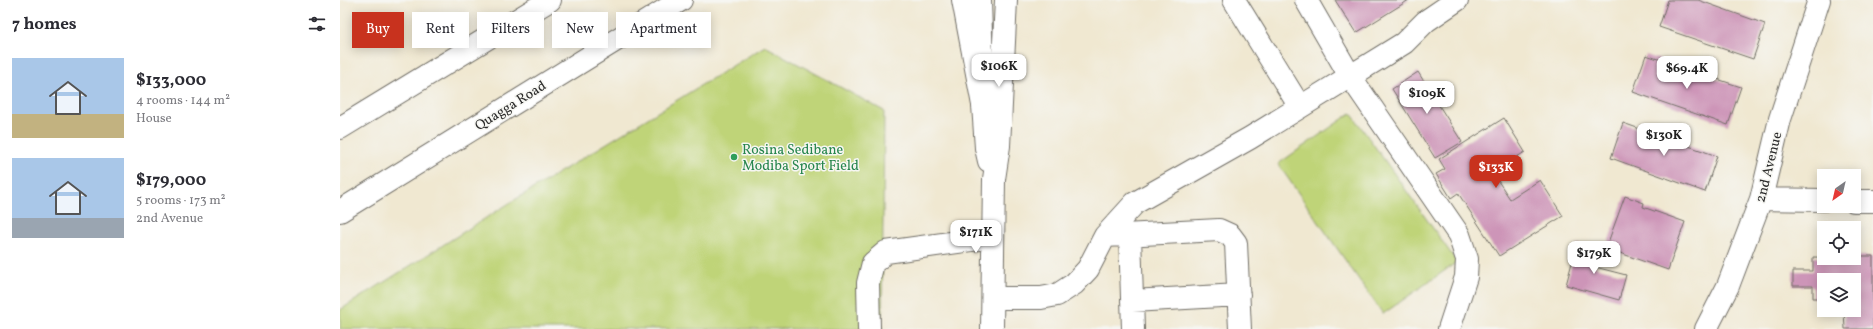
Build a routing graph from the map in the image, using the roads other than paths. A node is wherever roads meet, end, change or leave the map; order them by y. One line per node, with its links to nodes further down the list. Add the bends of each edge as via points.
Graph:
1 (550, 0): 13 (street)
2 (681, 0): 19 (street, Quagga Road)
3 (963, 0): 11 (street)
4 (980, 0): 11 (street)
5 (1006, 0): 14 (street, via 999,146)
6 (1234, 0): 12 (street)
7 (1306, 0): 10 (street)
8 (1456, 0): 10 (street, via 1426,21 1404,43)
9 (1819, 0): 15 (street, 2nd Avenue, via 1780,119)
10 (1350, 76): 12 (street); 30 (street, via 1459,235 1467,259 1466,277)
11 (982, 105): 14 (street, via 986,148)
12 (1300, 107): 21 (street, via 1145,196 1135,203)
13 (340, 128)
14 (994, 180): 22 (street)
15 (1761, 198): 16 (street); 31 (street, 2nd Avenue, via 1728,286)
16 (1817, 200)
17 (1861, 201): 18 (street)
18 (1873, 201)
19 (340, 211)
20 (1130, 235): 21 (street); 23 (street, via 1219,230 1230,235 1236,243); 25 (street)
21 (1105, 236): 24 (street, via 1088,269 1074,284 1057,294 1041,298)
22 (993, 237): 24 (street); 26 (street, via 886,252 873,263 871,269 868,283)
23 (1239, 295): 25 (street); 29 (street)
24 (992, 298): 27 (street)
25 (1132, 301): 28 (street)
26 (869, 329)
27 (992, 329)
28 (1133, 329)
29 (1240, 329)
30 (1449, 329)
31 (1706, 329)

